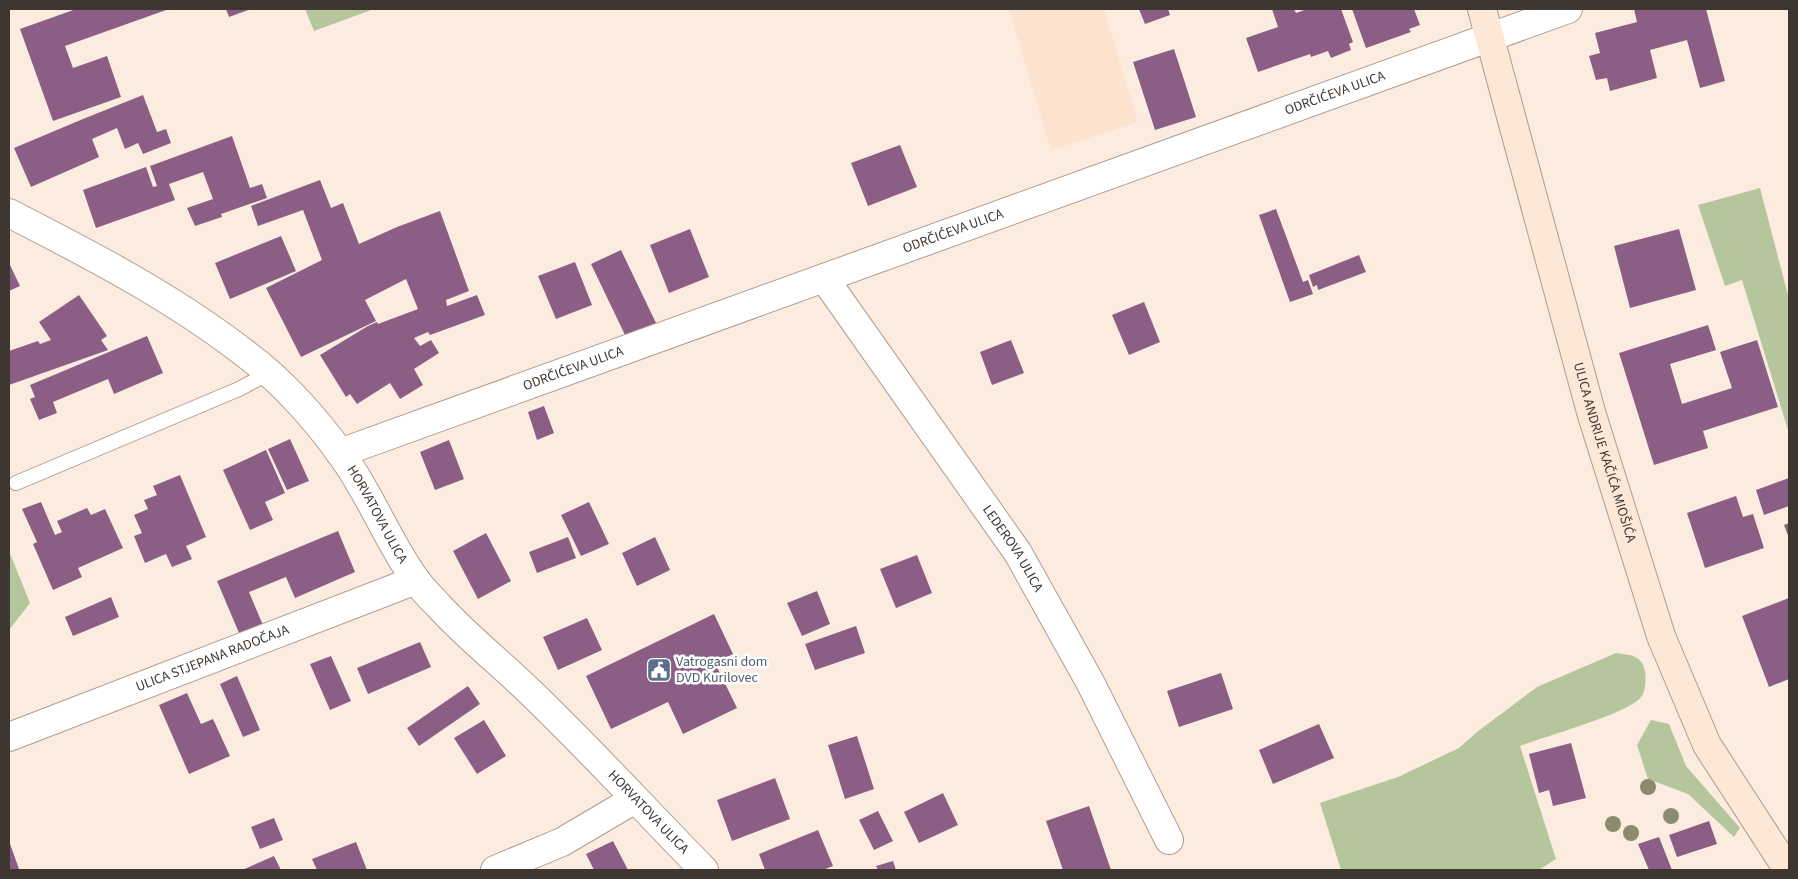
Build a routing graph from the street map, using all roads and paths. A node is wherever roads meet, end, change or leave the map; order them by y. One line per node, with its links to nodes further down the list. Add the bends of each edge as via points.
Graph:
1 (1482, 9): 3 (main road, ULICA ANDRIJE KAČIĆA MIOŠIĆA)
2 (1568, 9): 3 (street, ODRČIĆEVA ULICA)
3 (1489, 37): 5 (street, ODRČIĆEVA ULICA); 15 (main road, ULICA ANDRIJE KAČIĆA MIOŠIĆA, via 1591,412 1660,636 1707,745)
4 (9, 213): 6 (street, HORVATOVA ULICA, via 159,295)
5 (824, 278): 7 (street, ODRČIĆEVA ULICA); 12 (street, LEDEROVA ULICA, via 1018,553 1090,682)
6 (269, 373): 7 (street, HORVATOVA ULICA); 8 (lane, via 239,389)
7 (340, 453): 9 (street, HORVATOVA ULICA, via 366,491)
8 (16, 483)
9 (416, 580): 10 (street, ULICA STJEPANA RADOČAJA); 11 (street, HORVATOVA ULICA)
10 (9, 737)
11 (635, 799): 13 (street, via 562,842); 14 (street, HORVATOVA ULICA)
12 (1168, 840)
13 (495, 870)
14 (704, 870)
15 (1788, 870)

